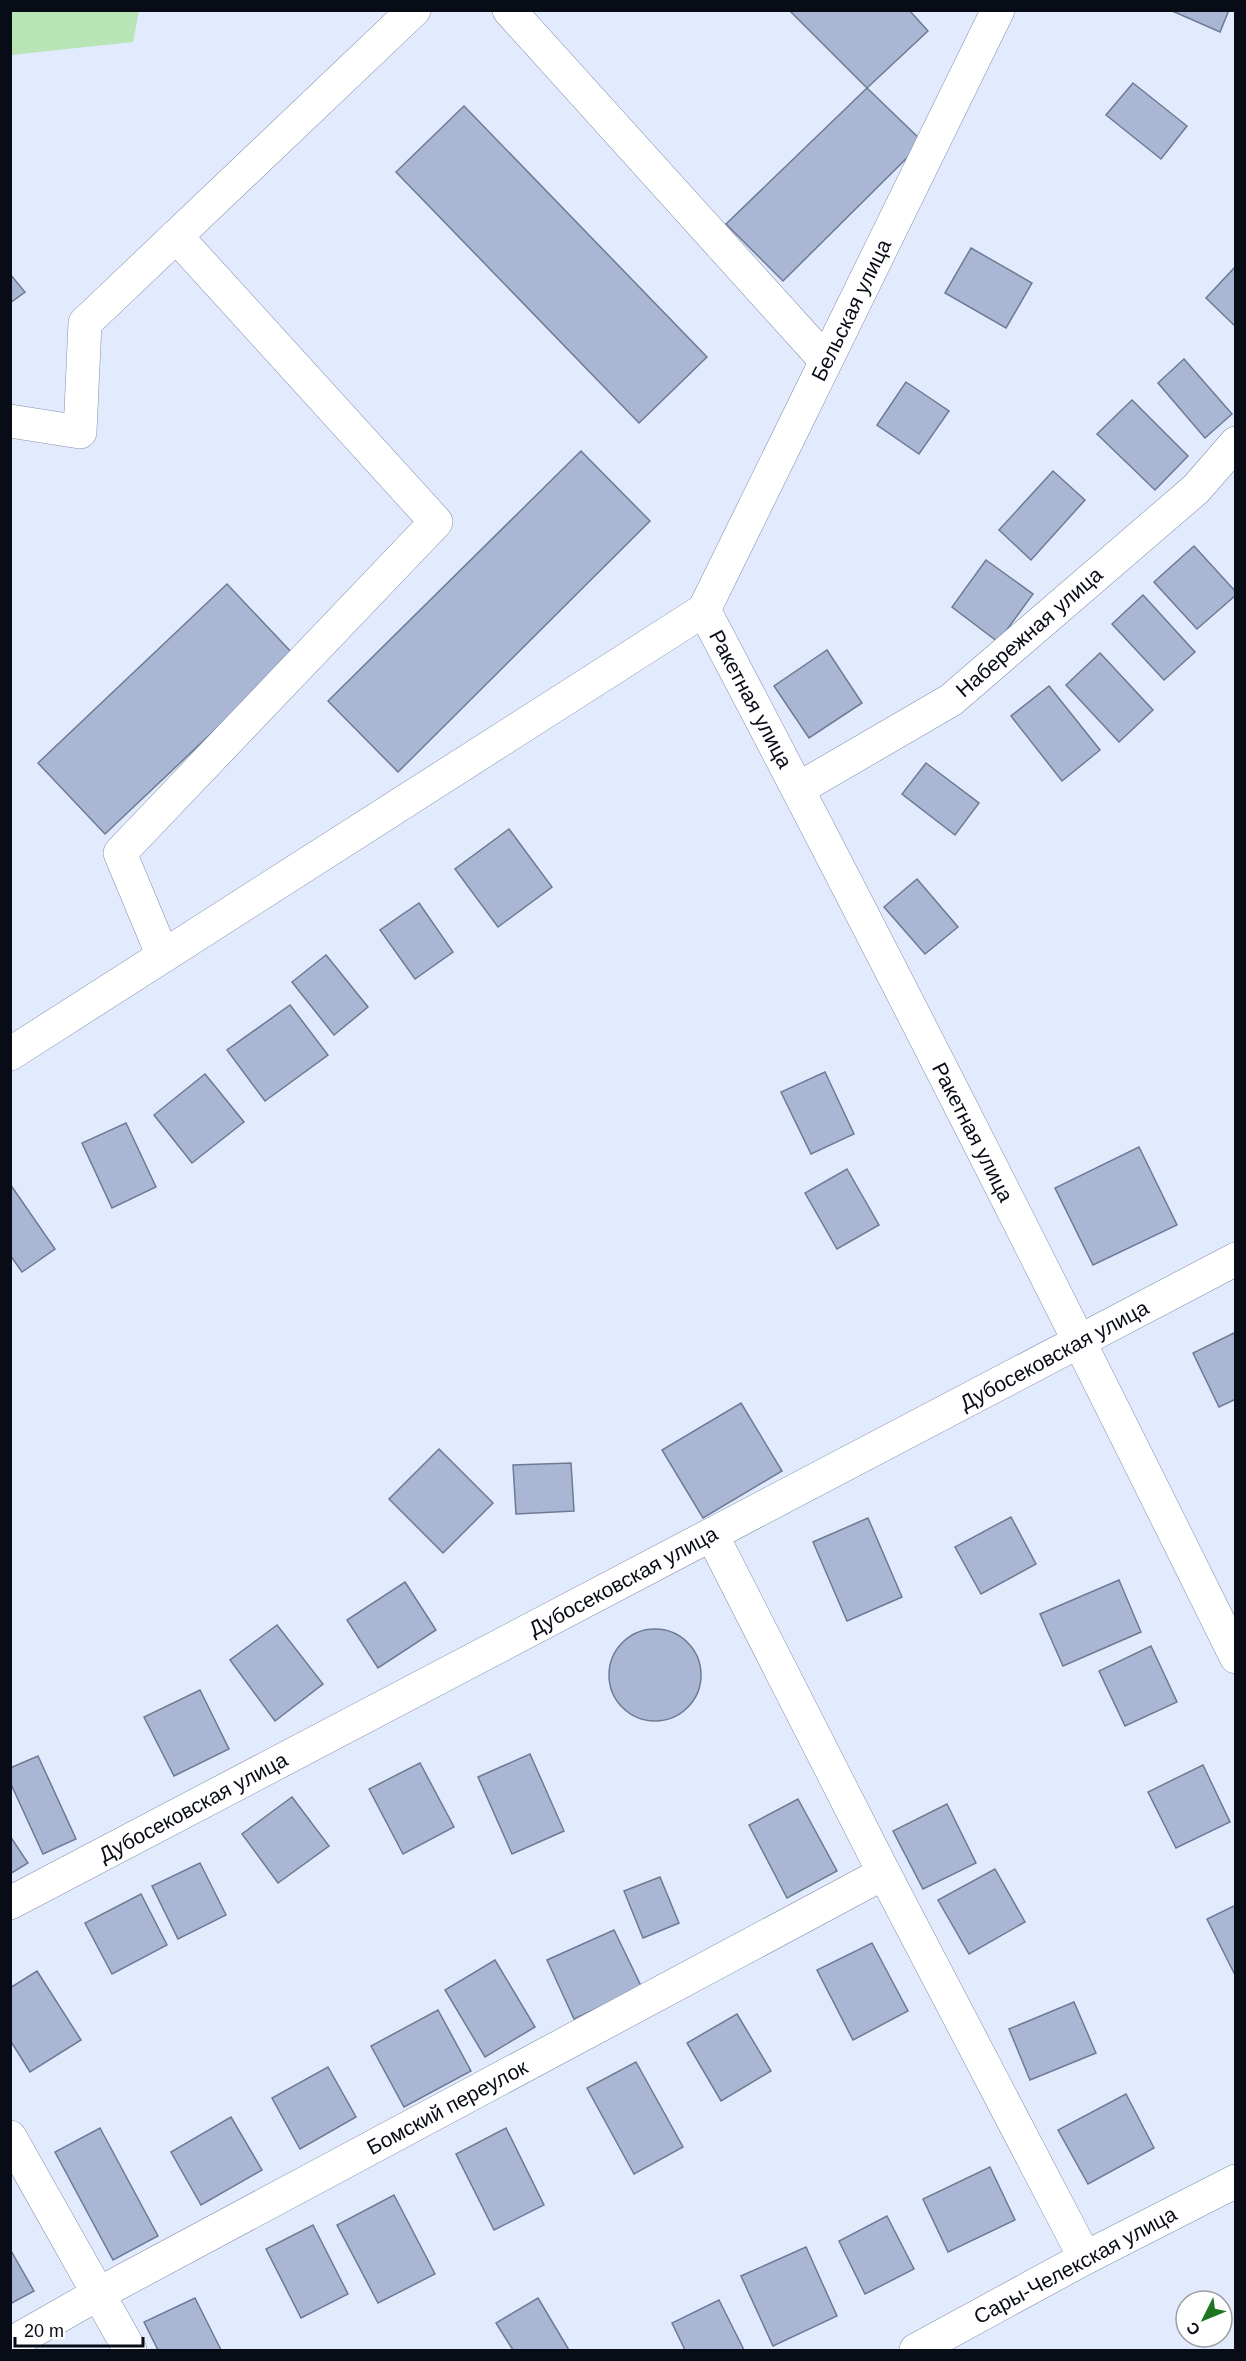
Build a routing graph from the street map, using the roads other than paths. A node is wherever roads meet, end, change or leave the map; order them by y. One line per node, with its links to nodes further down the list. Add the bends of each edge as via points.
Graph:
1 (414, 10): 4 (street)
2 (509, 10): 5 (street)
3 (998, 10): 5 (street, Бельская улица)
4 (176, 236): 6 (street, via 85,323 80,432); 10 (street, via 436,522 120,853)
5 (826, 361): 8 (street, Бельская улица)
6 (10, 421)
7 (1236, 443): 9 (street, Набережная улица, via 1196,489 951,700)
8 (704, 610): 9 (street, Ракетная улица); 10 (street)
9 (798, 789): 13 (street, Ракетная улица)
10 (163, 956): 11 (street)
11 (10, 1054)
12 (1236, 1259): 13 (street, Дубосековская улица)
13 (1081, 1341): 14 (street, Дубосековская улица); 15 (street, Ракетная улица)
14 (712, 1535): 16 (street); 17 (street, Дубосековская улица)
15 (1236, 1658)
16 (884, 1873): 20 (street); 21 (street, Бомский переулок)
17 (10, 1903)
18 (10, 2137): 21 (street)
19 (1236, 2181): 20 (street, Сары-Челекская улица)
20 (1085, 2258): 24 (street, Сары-Челекская улица)
21 (98, 2294): 22 (street, Бомский переулок); 23 (street)
22 (10, 2343)
23 (130, 2350)
24 (916, 2350)

